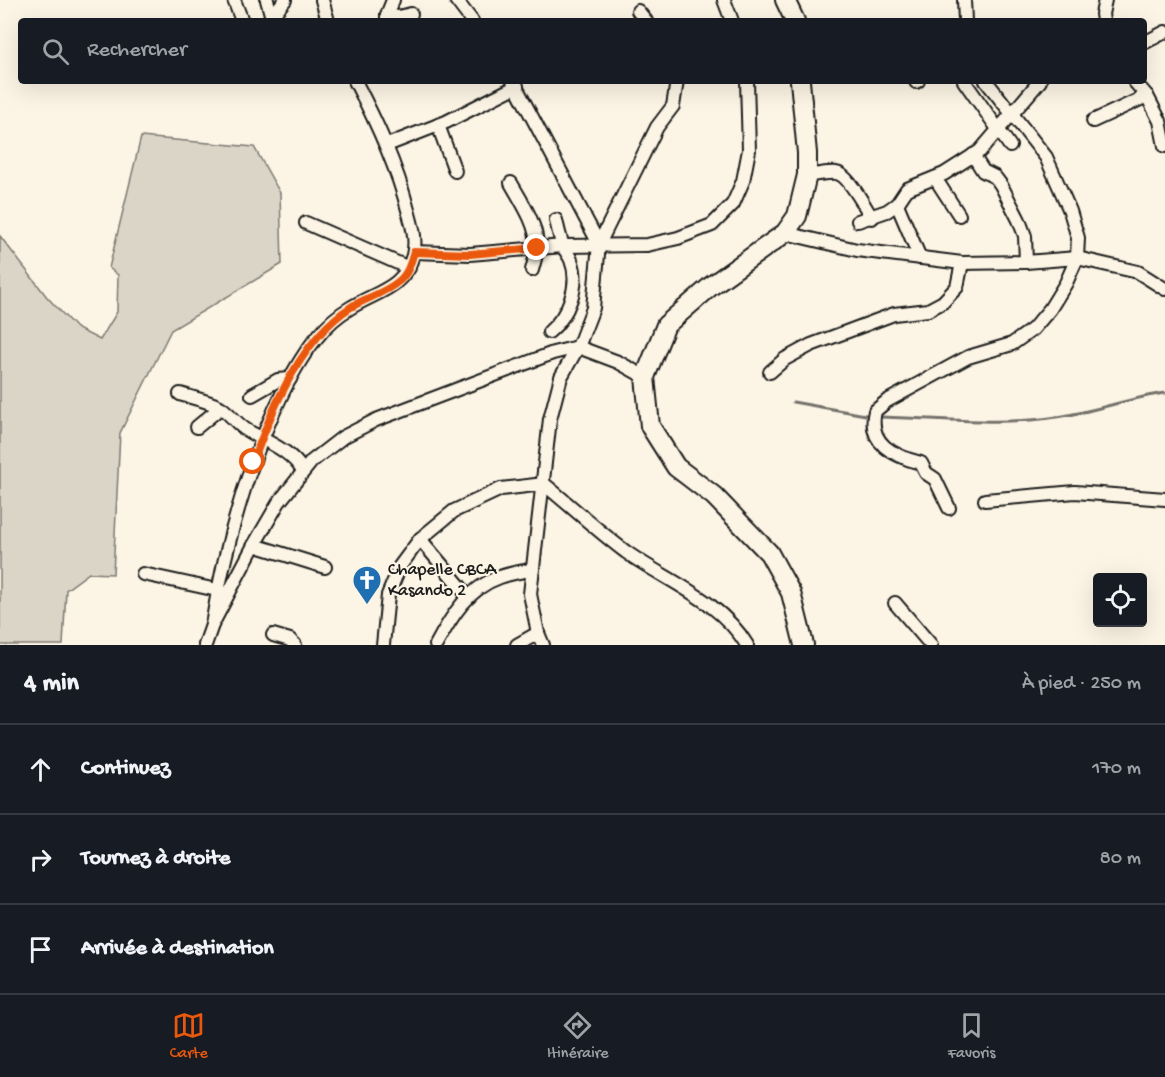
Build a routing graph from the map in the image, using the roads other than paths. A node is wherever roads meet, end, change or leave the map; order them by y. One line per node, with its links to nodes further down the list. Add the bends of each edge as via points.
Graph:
1 (234, 0): 12 (street)
2 (267, 0): 13 (street)
3 (285, 0): 14 (street)
4 (322, 0): 15 (street)
5 (393, 0): 16 (street)
6 (456, 0): 17 (street)
7 (724, 0): 18 (street)
8 (785, 0): 19 (highway)
9 (964, 0): 20 (street)
10 (1105, 0): 21 (street)
11 (411, 14): 16 (street)
12 (241, 18)
13 (271, 18)
14 (272, 18)
15 (327, 18)
16 (387, 18)
17 (470, 18)
18 (731, 18)
19 (794, 18)
20 (965, 18)
21 (1102, 18)
22 (1165, 32): 23 (street)
23 (1147, 41)
24 (356, 84): 39 (street)
25 (513, 84): 37 (street)
26 (516, 84): 54 (street)
27 (677, 84): 54 (street, via 673,106 657,127)
28 (747, 84): 54 (street, via 748,150 733,204 712,225 678,238 646,245)
29 (800, 84): 44 (highway)
30 (966, 84): 38 (street)
31 (988, 84): 35 (street)
32 (1037, 84): 35 (street)
33 (1137, 84): 34 (street)
34 (1147, 96): 36 (street); 41 (street, via 1160,121)
35 (1012, 113): 38 (street); 59 (street, via 1051,168 1078,238)
36 (1093, 121)
37 (438, 125): 39 (street); 43 (street)
38 (998, 130): 40 (street); 42 (street)
39 (387, 145): 57 (street, via 415,238)
40 (1010, 146)
41 (1165, 146)
42 (974, 155): 45 (street); 60 (street, via 983,171 995,177 1019,220 1025,236)
43 (455, 171)
44 (807, 175): 49 (street, via 843,175); 53 (highway, via 797,216)
45 (935, 178): 47 (street, via 908,189); 48 (street)
46 (511, 183): 56 (street, via 531,221)
47 (897, 204): 49 (street); 58 (street)
48 (958, 215)
49 (872, 218): 51 (street)
50 (556, 220): 55 (street)
51 (858, 221)
52 (306, 223): 62 (street)
53 (785, 233): 58 (street, via 857,250); 68 (highway, via 711,286 666,325)
54 (599, 244): 55 (street); 66 (street, via 592,308)
55 (562, 246): 56 (street); 65 (street, via 572,266 573,291 560,322)
56 (537, 248): 57 (street, via 470,254); 63 (street)
57 (414, 252): 62 (street)
58 (920, 258): 61 (street)
59 (1077, 258): 60 (street); 64 (street, via 1138,272); 79 (street, via 1050,309 1033,329 1012,344 968,357 886,401 874,416 873,430 888,449 921,463 935,479)
60 (1026, 262): 61 (street)
61 (962, 263): 67 (street, via 957,287 943,302 928,310 894,314 811,345 785,358)
62 (409, 268): 69 (street, via 400,280 350,308 320,334)
63 (532, 270)
64 (1165, 289)
65 (549, 332)
66 (578, 347): 68 (street); 75 (street, via 375,420 343,437); 76 (street, via 561,377 550,419)
67 (770, 372)
68 (645, 377): 98 (highway, via 650,426 676,467 714,496 769,553 791,593)
69 (290, 379): 71 (street, via 278,380); 74 (street)
70 (180, 394): 72 (street)
71 (252, 395)
72 (220, 408): 73 (street); 74 (street, via 247,431)
73 (197, 427)
74 (262, 437): 75 (street, via 297,461); 85 (street)
75 (303, 471): 81 (street)
76 (544, 484): 80 (street, via 501,489 454,511); 83 (street); 97 (street, via 627,552 694,593 731,624)
77 (1165, 499): 78 (street, via 1075,492)
78 (985, 500)
79 (949, 508)
80 (420, 539): 86 (street); 93 (street, via 400,566 388,595)
81 (254, 545): 82 (street); 88 (street)
82 (326, 567)
83 (533, 569): 86 (street, via 499,577); 89 (street, via 530,594)
84 (143, 574): 85 (street)
85 (218, 590): 88 (street)
86 (469, 597): 94 (street)
87 (895, 603): 99 (street)
88 (212, 626): 91 (street)
89 (538, 633): 95 (street); 96 (street)
90 (273, 635): 92 (street)
91 (205, 645)
92 (295, 645)
93 (383, 645)
94 (435, 645)
95 (517, 645)
96 (543, 645)
97 (747, 645)
98 (804, 645)
99 (931, 645)

